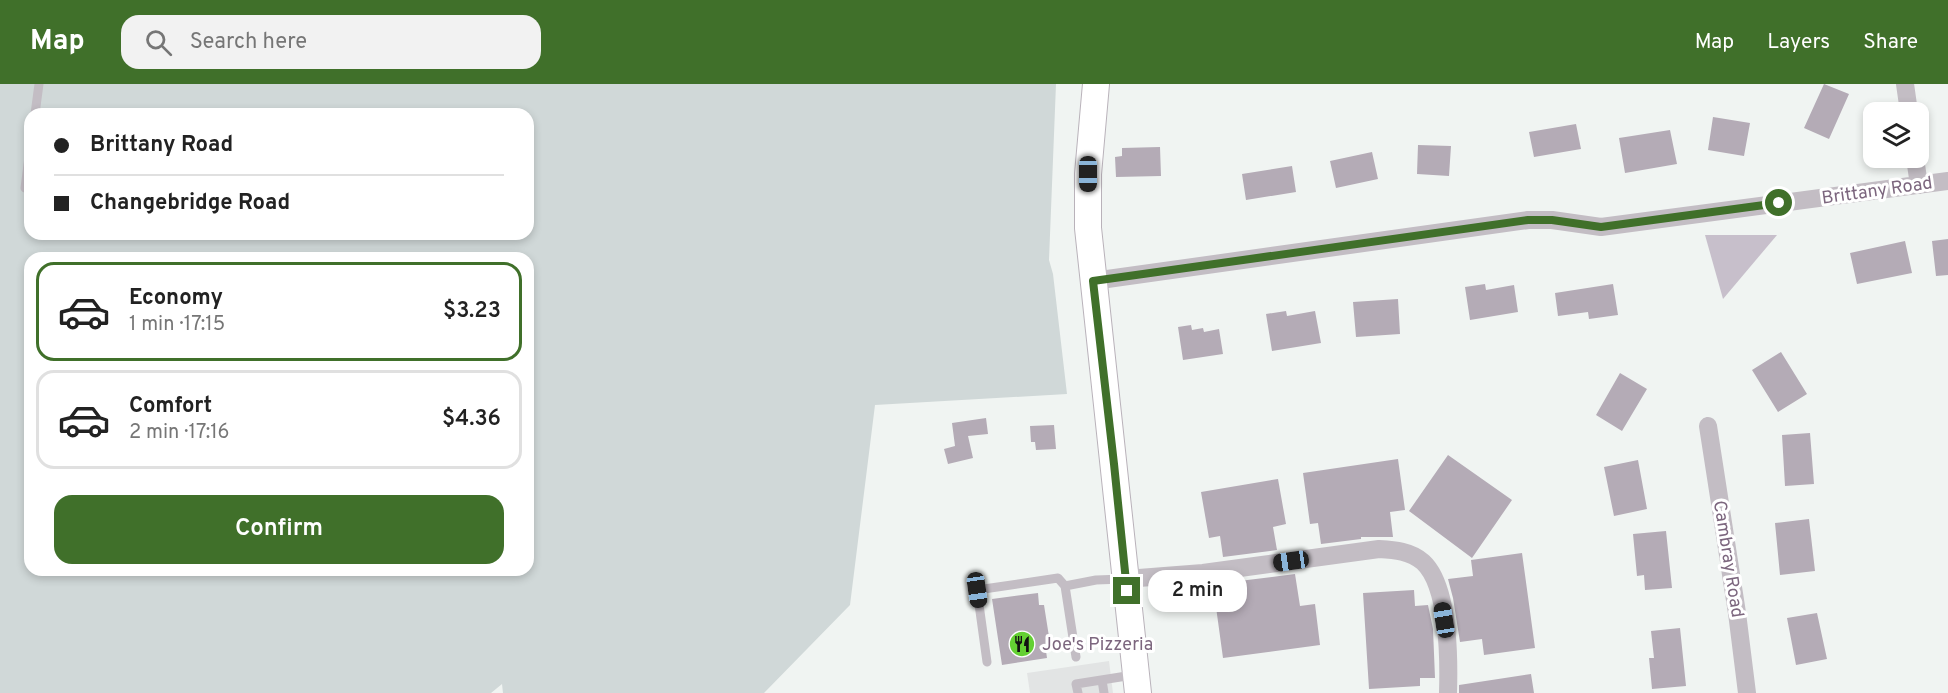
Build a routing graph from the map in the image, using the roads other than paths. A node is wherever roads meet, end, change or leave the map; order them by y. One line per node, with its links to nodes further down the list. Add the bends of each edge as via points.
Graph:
1 (39, 84): 5 (lane)
2 (1096, 84): 9 (main road, via 1088,174)
3 (1905, 84): 4 (street)
4 (1908, 102)
5 (36, 108)
6 (1916, 168): 8 (street)
7 (1948, 181): 8 (street, Brittany Road)
8 (1918, 185): 9 (street, Brittany Road, via 1601,227 1528,220)
9 (1093, 281): 11 (main road)
10 (1708, 426): 20 (street, Cambray Road)
11 (1126, 579): 12 (lane); 16 (main road); 19 (street, via 1203,573 1379,549 1401,551 1421,560 1434,578 1447,637)
12 (1065, 586): 13 (lane); 14 (lane, via 1058,578 977,590)
13 (1076, 657)
14 (987, 662)
15 (1102, 680): 16 (lane); 17 (lane, via 1076,684); 18 (lane)
16 (1137, 684)
17 (1078, 693)
18 (1104, 693)
19 (1448, 693)
20 (1747, 693)

